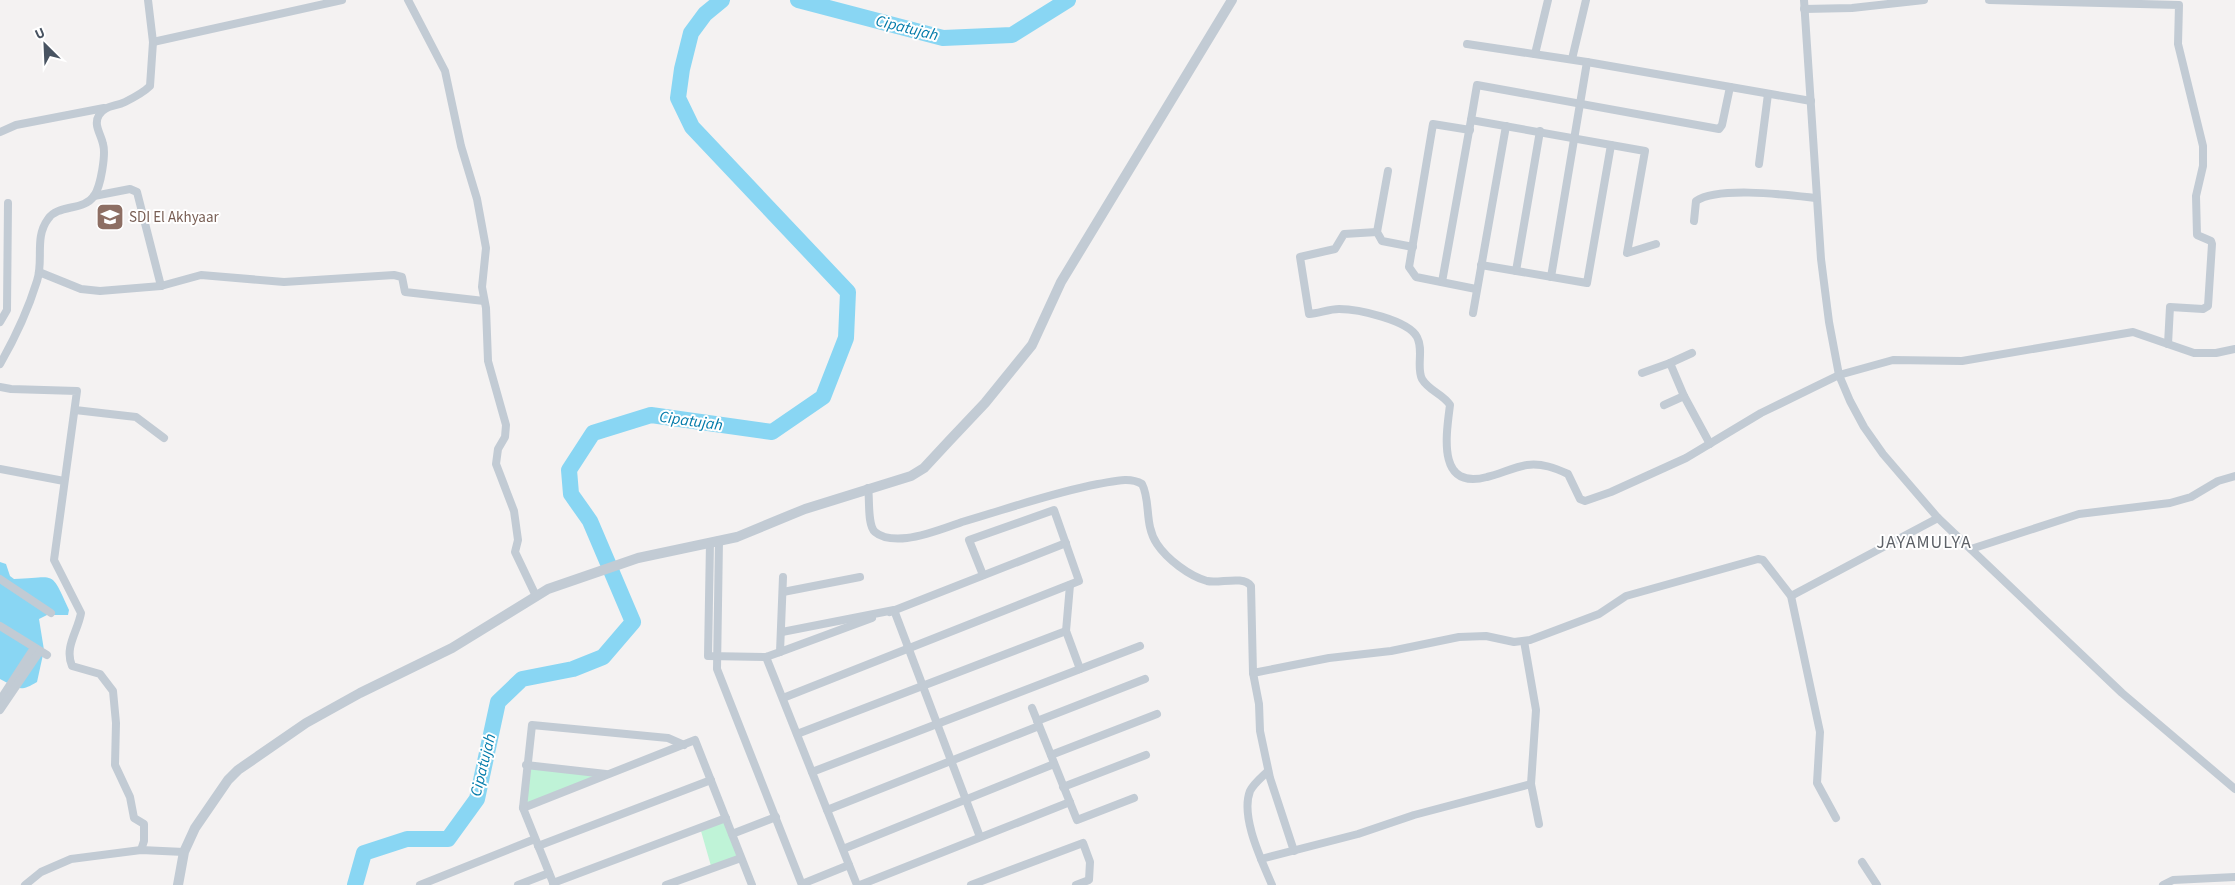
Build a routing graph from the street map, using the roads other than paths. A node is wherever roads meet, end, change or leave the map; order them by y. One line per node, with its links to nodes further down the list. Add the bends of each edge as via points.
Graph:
1 (148, 0): 12 (street)
2 (342, 0): 12 (street)
3 (408, 0): 45 (street, via 440,58 450,88 486,248 482,287)
4 (1232, 0): 64 (street, via 1061,282 1032,345 924,468 911,476)
5 (1548, 0): 14 (street)
6 (1586, 0): 15 (street)
7 (1804, 0): 11 (street)
8 (1924, 0): 11 (street, via 1852,8)
9 (1989, 0): 10 (street, via 2094,5)
10 (2178, 2): 48 (street, via 2178,44 2203,146 2203,166 2196,196 2197,235 2212,244 2208,306 2203,309 2170,307)
11 (1804, 9): 19 (street)
12 (153, 42): 21 (street, via 150,86 124,102)
13 (1467, 44): 14 (street)
14 (1535, 54): 15 (street)
15 (1572, 59): 16 (street)
16 (1587, 62): 17 (street); 20 (street)
17 (1730, 87): 18 (street); 20 (street, via 1719,129)
18 (1768, 94): 19 (street); 29 (street)
19 (1812, 101): 32 (street)
20 (1581, 104): 22 (street, via 1477,86); 27 (street)
21 (104, 108): 26 (street, via 16,125); 31 (street, via 96,125 104,145 102,169)
22 (1472, 120): 23 (street); 24 (street)
23 (1506, 126): 25 (street); 38 (street)
24 (1470, 130): 37 (street, via 1433,124); 42 (street)
25 (1540, 131): 27 (street); 39 (street)
26 (0, 132)
27 (1576, 138): 28 (street); 41 (street)
28 (1612, 144): 36 (street, via 1645,151 1627,253); 41 (street, via 1587,283)
29 (1759, 164)
30 (1388, 171): 35 (street)
31 (94, 196): 40 (street, via 82,204 52,213 47,219 40,240); 43 (street, via 130,189 137,192)
32 (1816, 198): 34 (street, via 1747,193 1709,196 1696,201); 54 (street, via 1828,322)
33 (8, 203): 47 (street, via 7,310)
34 (1694, 221)
35 (1377, 232): 37 (street, via 1382,241); 60 (street, via 1344,234 1335,249 1300,257 1309,314 1338,309 1356,311 1380,316 1409,328 1417,336 1421,346 1421,377 1450,405 1447,428 1449,465 1454,474 1462,478 1484,478 1527,465 1552,467 1568,474 1580,499 1585,501 1686,458)
36 (1656, 244)
37 (1413, 247): 42 (street, via 1409,267 1412,273 1416,277)
38 (1481, 265): 39 (street); 44 (street)
39 (1516, 271): 41 (street)
40 (39, 272): 43 (street, via 81,289 100,291); 52 (street, via 27,309)
41 (1552, 277)
42 (1442, 282): 44 (street)
43 (161, 286): 45 (street, via 201,275 284,282 394,275 402,277 405,292)
44 (1476, 288): 46 (street)
45 (484, 301): 75 (street, via 488,361 506,425 496,464 514,511 518,540 515,552)
46 (1473, 313)
47 (0, 322)
48 (2168, 344): 49 (street, via 2194,353); 54 (street, via 2142,334 2124,333 1962,361 1892,360)
49 (2235, 349)
50 (1692, 353): 51 (street)
51 (1670, 363): 53 (street); 56 (street)
52 (0, 364)
53 (1642, 373)
54 (1839, 375): 60 (street, via 1761,413); 65 (street, via 1864,427)
55 (0, 387): 58 (street, via 76,391)
56 (1684, 396): 57 (street); 60 (street)
57 (1664, 404)
58 (75, 410): 59 (street, via 136,418); 63 (street)
59 (164, 438)
60 (1710, 444)
61 (0, 470): 63 (street)
62 (2235, 476): 68 (street, via 2218,480 2191,497 2170,503 2079,514)
63 (64, 481): 127 (street, via 54,560 81,613 69,657 72,666 100,674 113,691 115,765 130,798 134,818 144,824)
64 (868, 488): 66 (street, via 756,530); 90 (street, via 872,530 881,536 908,538 1061,491 1126,480 1138,482 1144,489 1146,514 1158,544 1181,567 1205,581 1244,581 1251,586)
65 (1938, 518): 68 (street); 76 (street)
66 (714, 541): 75 (street, via 638,558); 87 (street)
67 (1066, 543): 69 (street); 69 (street, via 1054,510 969,540); 73 (street, via 1079,581)
68 (1971, 549): 113 (street, via 2122,693)
69 (983, 575): 77 (street)
70 (783, 577): 74 (street)
71 (860, 577): 74 (street)
72 (0, 580): 78 (street)
73 (1070, 585): 80 (street); 84 (street)
74 (783, 592): 81 (street)
75 (536, 596): 129 (street, via 452,648 306,723 238,770 219,791)
76 (1791, 596): 82 (street, via 1767,564 1758,559 1626,596 1599,614); 121 (street, via 1820,732 1817,783)
77 (894, 610): 81 (street); 84 (street); 86 (street)
78 (51, 613)
79 (0, 626): 85 (street)
80 (1066, 631): 89 (street); 92 (street)
81 (782, 632): 86 (street)
82 (1524, 641): 90 (street, via 1486,636 1459,637); 111 (street, via 1536,710)
83 (1140, 646): 89 (street)
84 (909, 648): 92 (street); 93 (street)
85 (40, 651): 94 (street); 96 (street)
86 (780, 652): 88 (street)
87 (717, 656): 88 (street); 119 (street, via 717,669)
88 (766, 658): 93 (street)
89 (1080, 669): 98 (street)
90 (1253, 673): 107 (street)
91 (1145, 679): 99 (street)
92 (924, 685): 98 (street); 100 (street)
93 (783, 698): 100 (street)
94 (0, 700)
95 (1032, 708): 99 (street)
96 (0, 710)
97 (1157, 714): 103 (street)
98 (936, 724): 104 (street); 108 (street)
99 (1038, 724): 103 (street); 104 (street)
100 (797, 734): 108 (street)
101 (684, 745): 106 (street, via 668,738 532,725); 109 (street); 110 (street, via 695,740)
102 (1146, 754): 112 (street)
103 (1051, 755): 105 (street)
104 (950, 761): 115 (street); 118 (street)
105 (1054, 764): 112 (street); 115 (street)
106 (526, 765): 109 (street); 117 (street)
107 (1268, 771): 128 (street); 131 (street, via 1255,783 1248,803)
108 (812, 772): 118 (street)
109 (608, 775): 117 (street)
110 (711, 780): 120 (street); 125 (street)
111 (1531, 784): 122 (street); 128 (street)
112 (1064, 787): 116 (street)
113 (2235, 789)
114 (1134, 798): 116 (street, via 1077,820)
115 (965, 800): 124 (street); 126 (street)
116 (1070, 802): 124 (street)
117 (523, 808): 125 (street)
118 (827, 810): 126 (street)
119 (776, 817): 123 (street); 138 (street)
120 (726, 818): 123 (street); 137 (street)
121 (1836, 818)
122 (1539, 824)
123 (732, 834): 130 (street)
124 (980, 837): 145 (street)
125 (536, 842): 134 (street); 141 (street)
126 (843, 849): 133 (street)
127 (141, 850): 129 (street); 139 (street, via 64,862 41,872)
128 (1294, 851): 131 (street)
129 (184, 852): 140 (street)
130 (741, 858): 143 (street); 144 (street)
131 (1261, 860): 148 (street)
132 (1862, 862): 149 (street)
133 (850, 865): 138 (street); 145 (street)
134 (549, 873): 137 (street); 142 (street)
135 (2235, 877): 136 (street)
136 (2174, 882): 150 (street)
137 (553, 884)
138 (802, 884)
139 (25, 885)
140 (178, 885)
141 (420, 885)
142 (518, 885)
143 (666, 885)
144 (752, 885)
145 (859, 885)
146 (971, 885): 147 (street, via 1082,843 1090,862 1089,880)
147 (1076, 885)
148 (1272, 885)
149 (1877, 885)
150 (2163, 885)

